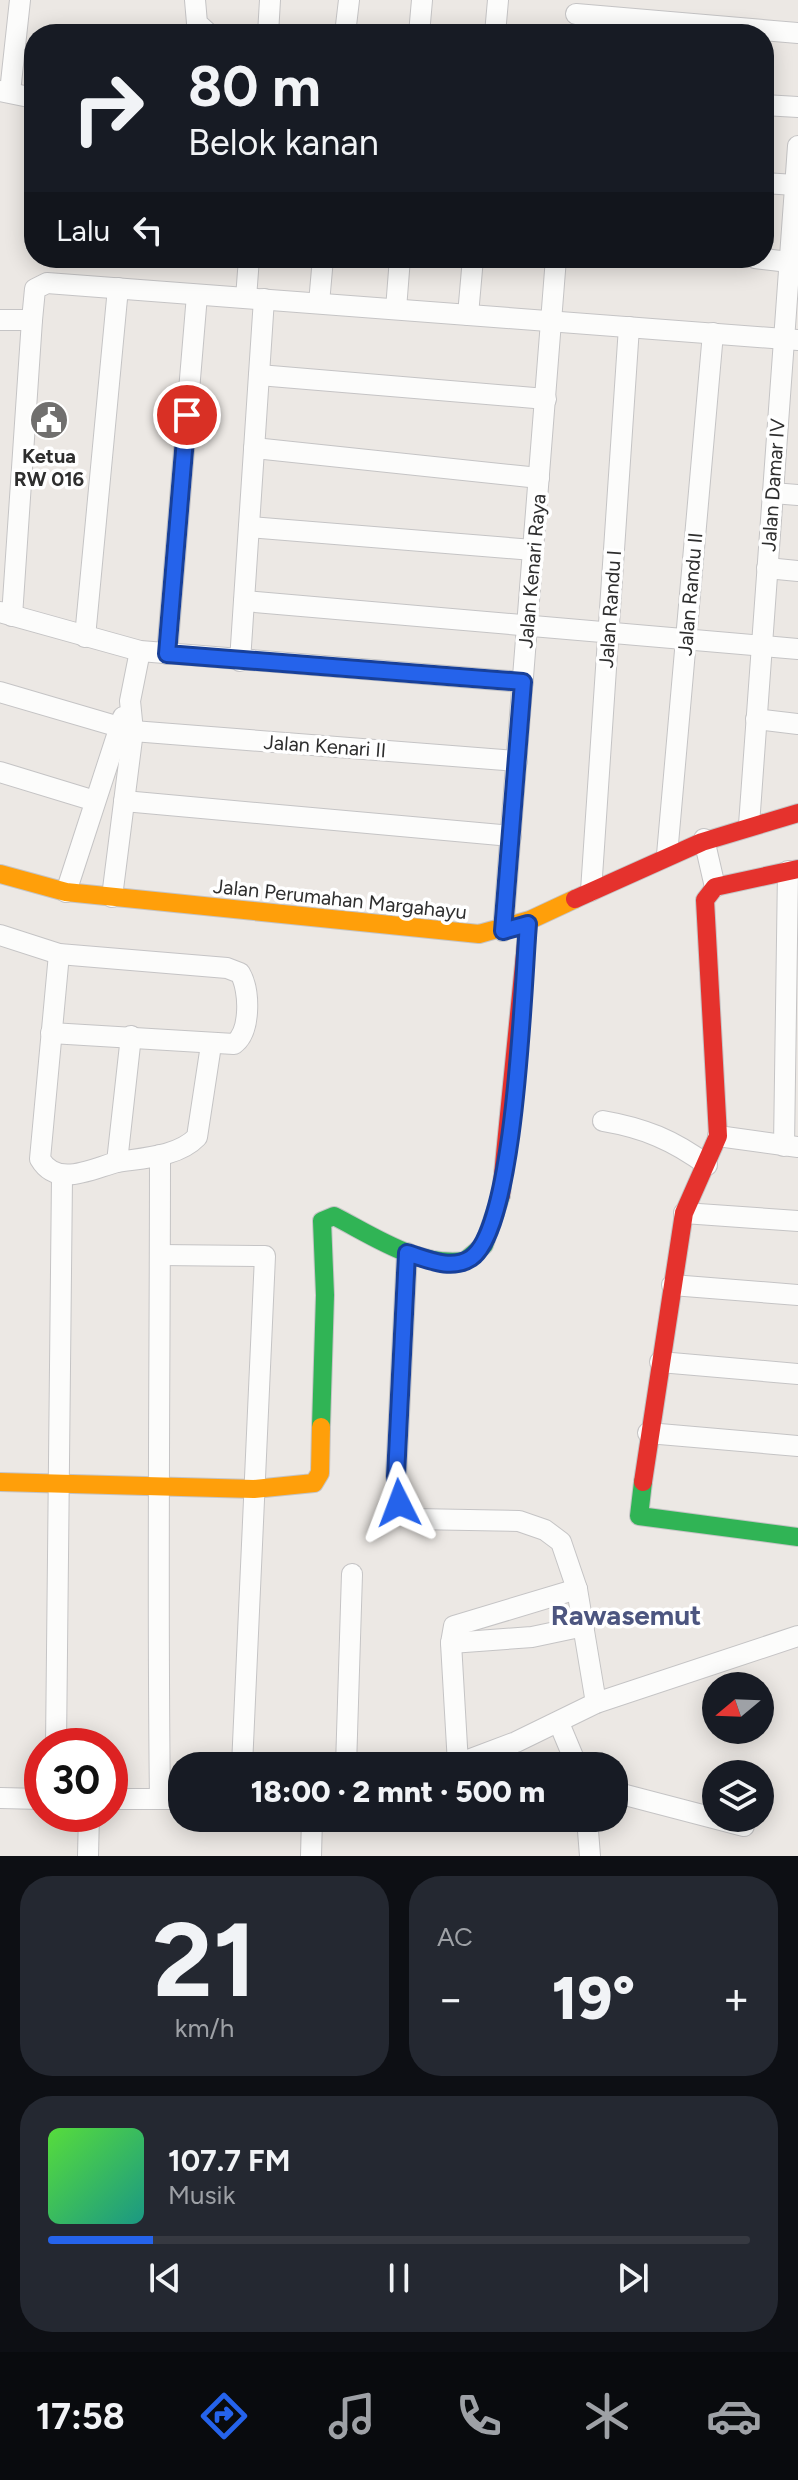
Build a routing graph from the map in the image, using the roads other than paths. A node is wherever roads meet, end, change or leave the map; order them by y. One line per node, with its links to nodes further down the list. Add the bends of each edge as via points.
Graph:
1 (20, 0): 16 (street)
2 (195, 0): 8 (street)
3 (270, 0): 9 (street)
4 (349, 0): 10 (street)
5 (422, 0): 11 (street)
6 (498, 0): 12 (street)
7 (576, 16): 13 (street)
8 (198, 24)
9 (269, 24)
10 (346, 24)
11 (420, 24)
12 (496, 24)
13 (680, 24)
14 (774, 31): 15 (street)
15 (798, 33)
16 (5, 92)
17 (774, 106): 18 (street)
18 (798, 107)
19 (798, 146): 21 (street, Jalan Damar IV)
20 (774, 184): 21 (street)
21 (795, 185): 23 (street, Jalan Damar IV)
22 (774, 260): 23 (street)
23 (789, 262): 40 (street, Jalan Damar IV)
24 (250, 268): 31 (street)
25 (322, 268): 32 (street)
26 (399, 268): 33 (street)
27 (472, 268): 34 (street)
28 (555, 268): 37 (street, Jalan Kenari Raya)
29 (118, 288): 30 (street); 36 (street, via 41,285 35,289); 56 (street)
30 (197, 295): 31 (street); 61 (street)
31 (255, 298): 32 (street); 41 (street)
32 (319, 303): 33 (street)
33 (396, 309): 34 (street)
34 (468, 315): 37 (street)
35 (0, 320): 36 (street)
36 (32, 320): 53 (street)
37 (552, 321): 38 (street); 42 (street, Jalan Kenari Raya)
38 (629, 327): 39 (street); 55 (street, Jalan Randu I)
39 (713, 333): 40 (street); 57 (street, Jalan Randu II)
40 (791, 340): 43 (street, Jalan Damar IV)
41 (259, 375): 42 (street); 44 (street)
42 (546, 399): 45 (street, Jalan Kenari Raya)
43 (788, 414): 46 (street, Jalan Damar IV)
44 (254, 448): 45 (street); 48 (street)
45 (539, 478): 49 (street, Jalan Kenari Raya)
46 (773, 493): 47 (street); 50 (street, Jalan Damar IV)
47 (798, 495)
48 (249, 527): 49 (street); 52 (street)
49 (533, 550): 54 (street, Jalan Kenari Raya)
50 (767, 568): 51 (street); 58 (street, Jalan Damar IV)
51 (798, 571)
52 (244, 601): 54 (street); 62 (street)
53 (6, 614): 56 (street)
54 (527, 626): 55 (street); 63 (street, Jalan Kenari Raya)
55 (609, 633): 57 (street); 80 (street, Jalan Randu I)
56 (85, 637): 60 (street)
57 (686, 640): 58 (street); 76 (street, Jalan Randu II)
58 (762, 646): 59 (street); 65 (street, Jalan Damar IV)
59 (798, 649)
60 (140, 651): 61 (street); 67 (street)
61 (167, 654): 62 (street)
62 (240, 661): 63 (street)
63 (523, 682): 68 (street, Jalan Kenari Raya)
64 (0, 692): 67 (street, Jalan Kenari II)
65 (756, 719): 66 (street); 73 (street, Jalan Damar IV)
66 (798, 724)
67 (125, 730): 68 (street, Jalan Kenari II); 70 (street); 71 (street)
68 (517, 761): 74 (street, Jalan Kenari Raya)
69 (0, 772): 70 (street)
70 (95, 801): 81 (street)
71 (124, 801): 74 (street); 82 (street)
72 (798, 813): 73 (street, Jalan Perumahan Margahayu)
73 (749, 825): 75 (street, Jalan Perumahan Margahayu)
74 (511, 836): 84 (street, Jalan Kenari Raya)
75 (704, 839): 76 (street, Jalan Perumahan Margahayu); 79 (street)
76 (667, 855): 80 (street, Jalan Perumahan Margahayu)
77 (793, 870): 79 (street); 92 (street)
78 (0, 874): 81 (street, Jalan Perumahan Margahayu)
79 (715, 887): 91 (street, via 705,900)
80 (591, 891): 83 (street, Jalan Perumahan Margahayu)
81 (66, 892): 82 (street, Jalan Perumahan Margahayu)
82 (112, 897): 84 (street, Jalan Perumahan Margahayu, via 459,934)
83 (528, 924): 84 (street, Jalan Perumahan Margahayu); 99 (street, via 504,1181 485,1242 473,1257 454,1264)
84 (503, 931)
85 (0, 935): 86 (street)
86 (59, 954): 87 (street); 89 (street, via 235,970 247,991 244,1032 234,1044)
87 (51, 1033): 88 (street); 96 (street, via 39,1155)
88 (131, 1036): 89 (street); 94 (street)
89 (211, 1045): 93 (street, via 197,1137)
90 (603, 1121): 95 (street, via 674,1141)
91 (718, 1136): 92 (street); 95 (street)
92 (791, 1146)
93 (160, 1155): 94 (street); 100 (street)
94 (117, 1162): 96 (street)
95 (707, 1165): 97 (street)
96 (62, 1177): 108 (street)
97 (684, 1213): 98 (street); 101 (street)
98 (798, 1221)
99 (407, 1253): 110 (street, via 334,1216 324,1218 320,1473 308,1486); 113 (street, via 396,1476 402,1507 414,1519 505,1519 545,1530 561,1542)
100 (160, 1255): 109 (street); 110 (street, via 265,1256)
101 (672, 1285): 102 (street); 103 (street)
102 (798, 1295)
103 (660, 1362): 104 (street); 105 (street)
104 (798, 1374)
105 (648, 1433): 106 (street); 111 (street, via 639,1516)
106 (798, 1446)
107 (0, 1482): 108 (street)
108 (60, 1482): 109 (street); 119 (street)
109 (156, 1486): 110 (street); 129 (street)
110 (254, 1489): 120 (street)
111 (798, 1537)
112 (352, 1574): 121 (street)
113 (577, 1589): 114 (street); 116 (street, via 459,1623)
114 (584, 1626): 116 (street, via 532,1637); 117 (street)
115 (798, 1636): 117 (street)
116 (451, 1643): 122 (street)
117 (596, 1703): 118 (street)
118 (559, 1723): 123 (street); 124 (street)
119 (56, 1728)
120 (243, 1752)
121 (346, 1752)
122 (455, 1752)
123 (487, 1752)
124 (571, 1752)
125 (628, 1796): 131 (street)
126 (0, 1798): 127 (street)
127 (24, 1799)
128 (128, 1799): 129 (street)
129 (160, 1799): 130 (street)
130 (168, 1799)
131 (702, 1815)
132 (89, 1832): 136 (street)
133 (312, 1832): 137 (street)
134 (587, 1832): 135 (street)
135 (586, 1855)
136 (88, 1856)
137 (311, 1856)

